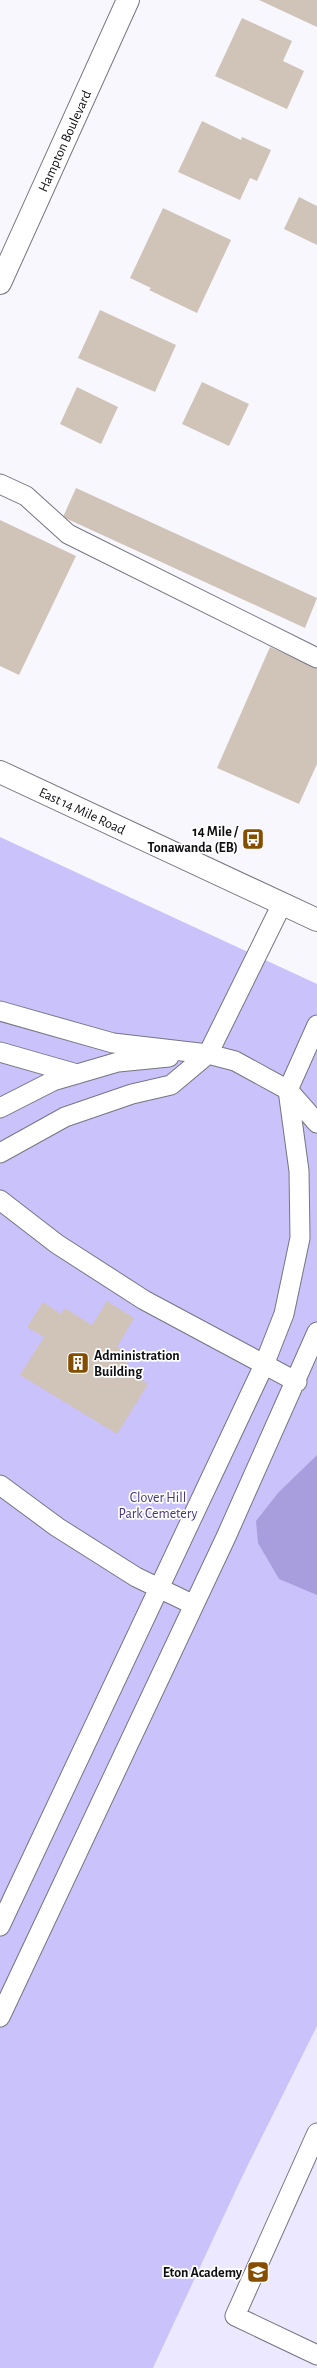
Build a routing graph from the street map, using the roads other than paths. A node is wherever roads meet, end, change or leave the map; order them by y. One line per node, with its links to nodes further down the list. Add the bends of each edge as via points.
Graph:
1 (128, 0): 2 (main road, Hampton Boulevard)
2 (0, 283)
3 (0, 484): 4 (lane, via 26,496 68,534)
4 (317, 658)
5 (0, 772): 6 (main road, East 14 Mile Road)
6 (282, 904): 7 (main road, East 14 Mile Road); 11 (lane)
7 (317, 920)
8 (0, 1011): 11 (lane, via 112,1043)
9 (317, 1025): 13 (lane)
10 (0, 1052): 12 (lane)
11 (208, 1054): 12 (lane, via 118,1062); 13 (lane, via 235,1061); 16 (lane, via 171,1085 132,1094 65,1117)
12 (77, 1074): 14 (lane, via 53,1081)
13 (288, 1090): 15 (lane); 19 (lane, via 299,1171 300,1238 284,1314)
14 (0, 1108)
15 (317, 1123)
16 (0, 1153)
17 (0, 1200): 19 (lane, via 57,1244 120,1285)
18 (317, 1332): 20 (lane)
19 (264, 1365): 20 (lane); 22 (lane)
20 (297, 1382): 23 (lane)
21 (0, 1485): 22 (lane, via 57,1527 136,1577)
22 (159, 1588): 23 (lane); 24 (lane)
23 (194, 1605): 25 (lane)
24 (0, 1926)
25 (0, 2017)
26 (317, 2133): 27 (lane, via 235,2316)
27 (317, 2355)

